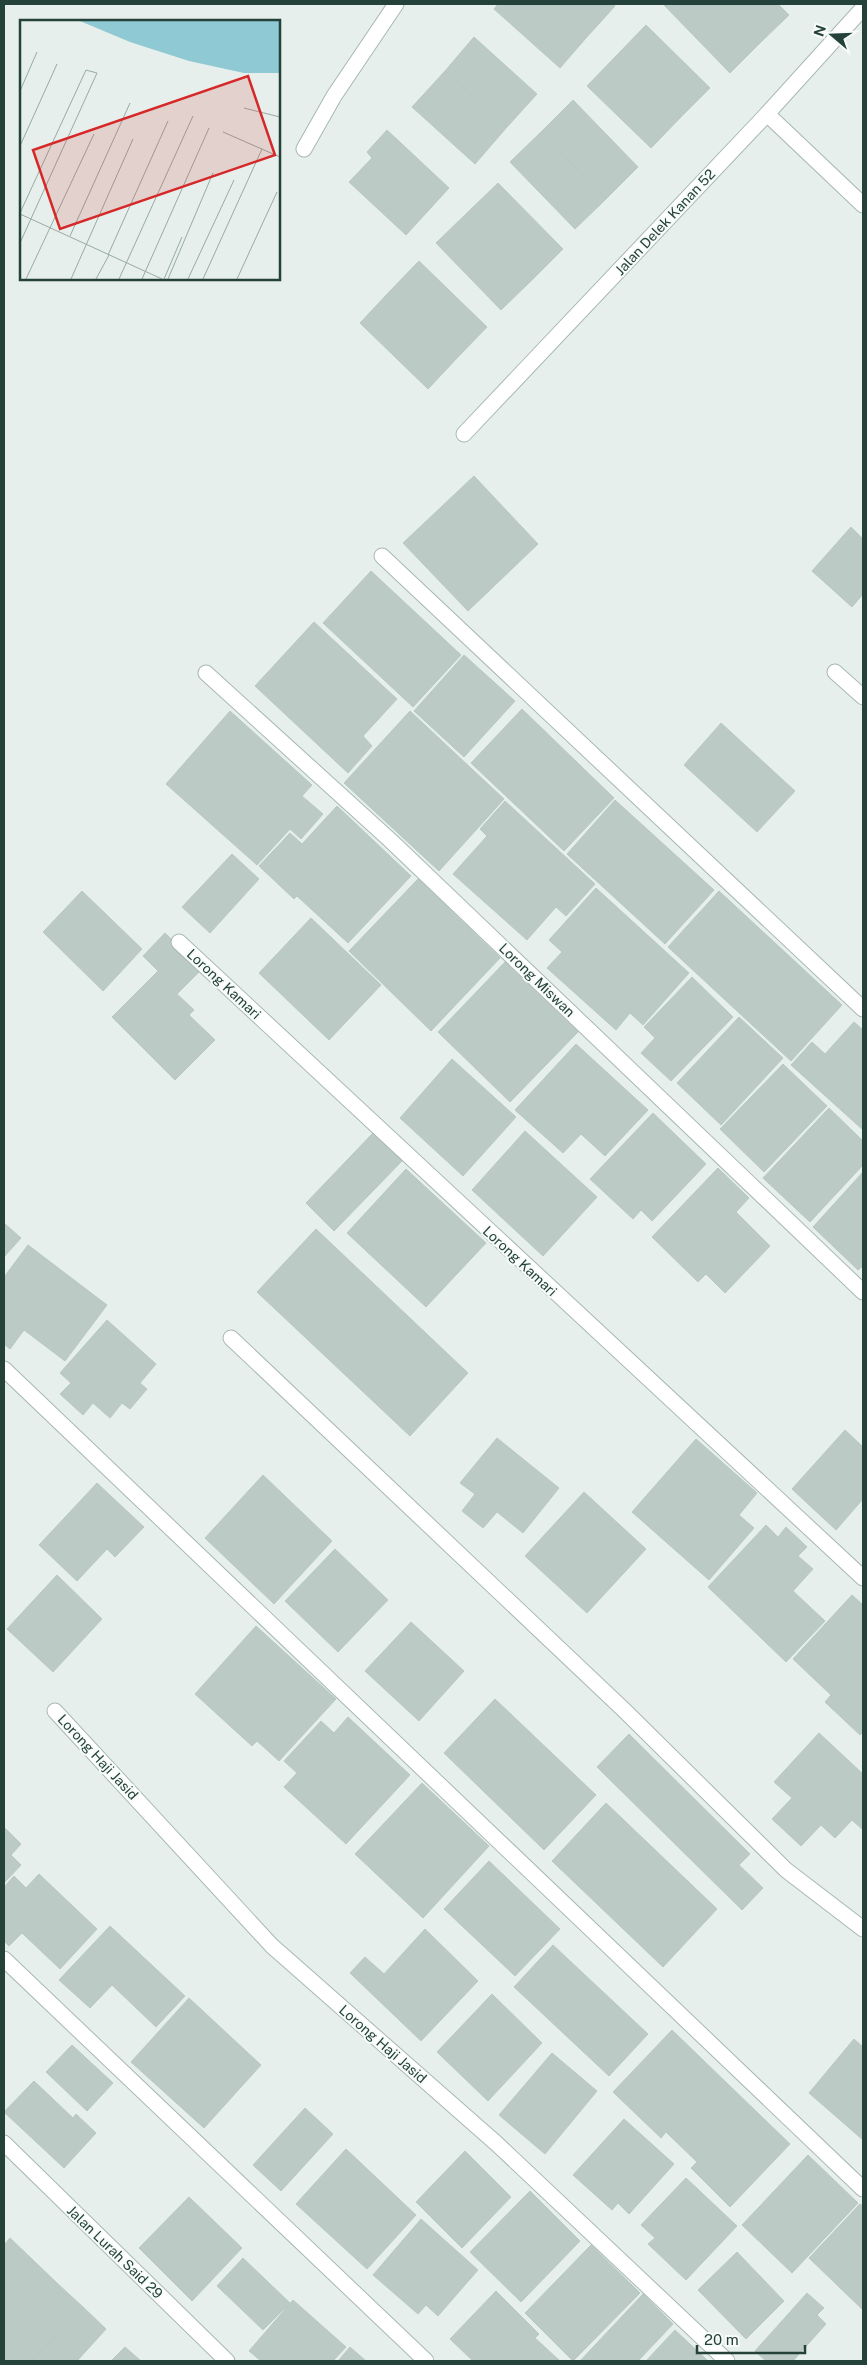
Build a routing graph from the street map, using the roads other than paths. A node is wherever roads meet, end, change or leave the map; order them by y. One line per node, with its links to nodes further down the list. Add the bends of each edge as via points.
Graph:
1 (396, 4): 4 (street, via 334,96)
2 (863, 8): 3 (street, Jalan Delek Kanan 52)
3 (767, 114): 5 (street); 6 (street, Jalan Delek Kanan 52)
4 (304, 149)
5 (863, 205)
6 (464, 434)
7 (382, 556): 12 (street)
8 (206, 672): 13 (street, Lorong Miswan, via 390,840)
9 (834, 672): 10 (street)
10 (863, 697)
11 (179, 942): 16 (street, Lorong Kamari)
12 (863, 1009)
13 (863, 1292)
14 (231, 1338): 18 (street, via 624,1710 786,1870)
15 (4, 1369): 21 (street)
16 (863, 1578)
17 (55, 1711): 24 (street, Lorong Haji Jasid, via 272,1946 497,2144)
18 (863, 1930)
19 (4, 1959): 23 (street)
20 (4, 2143): 22 (street, Jalan Lurah Said 29)
21 (863, 2189)
22 (227, 2361)
23 (426, 2361)
24 (727, 2361)

